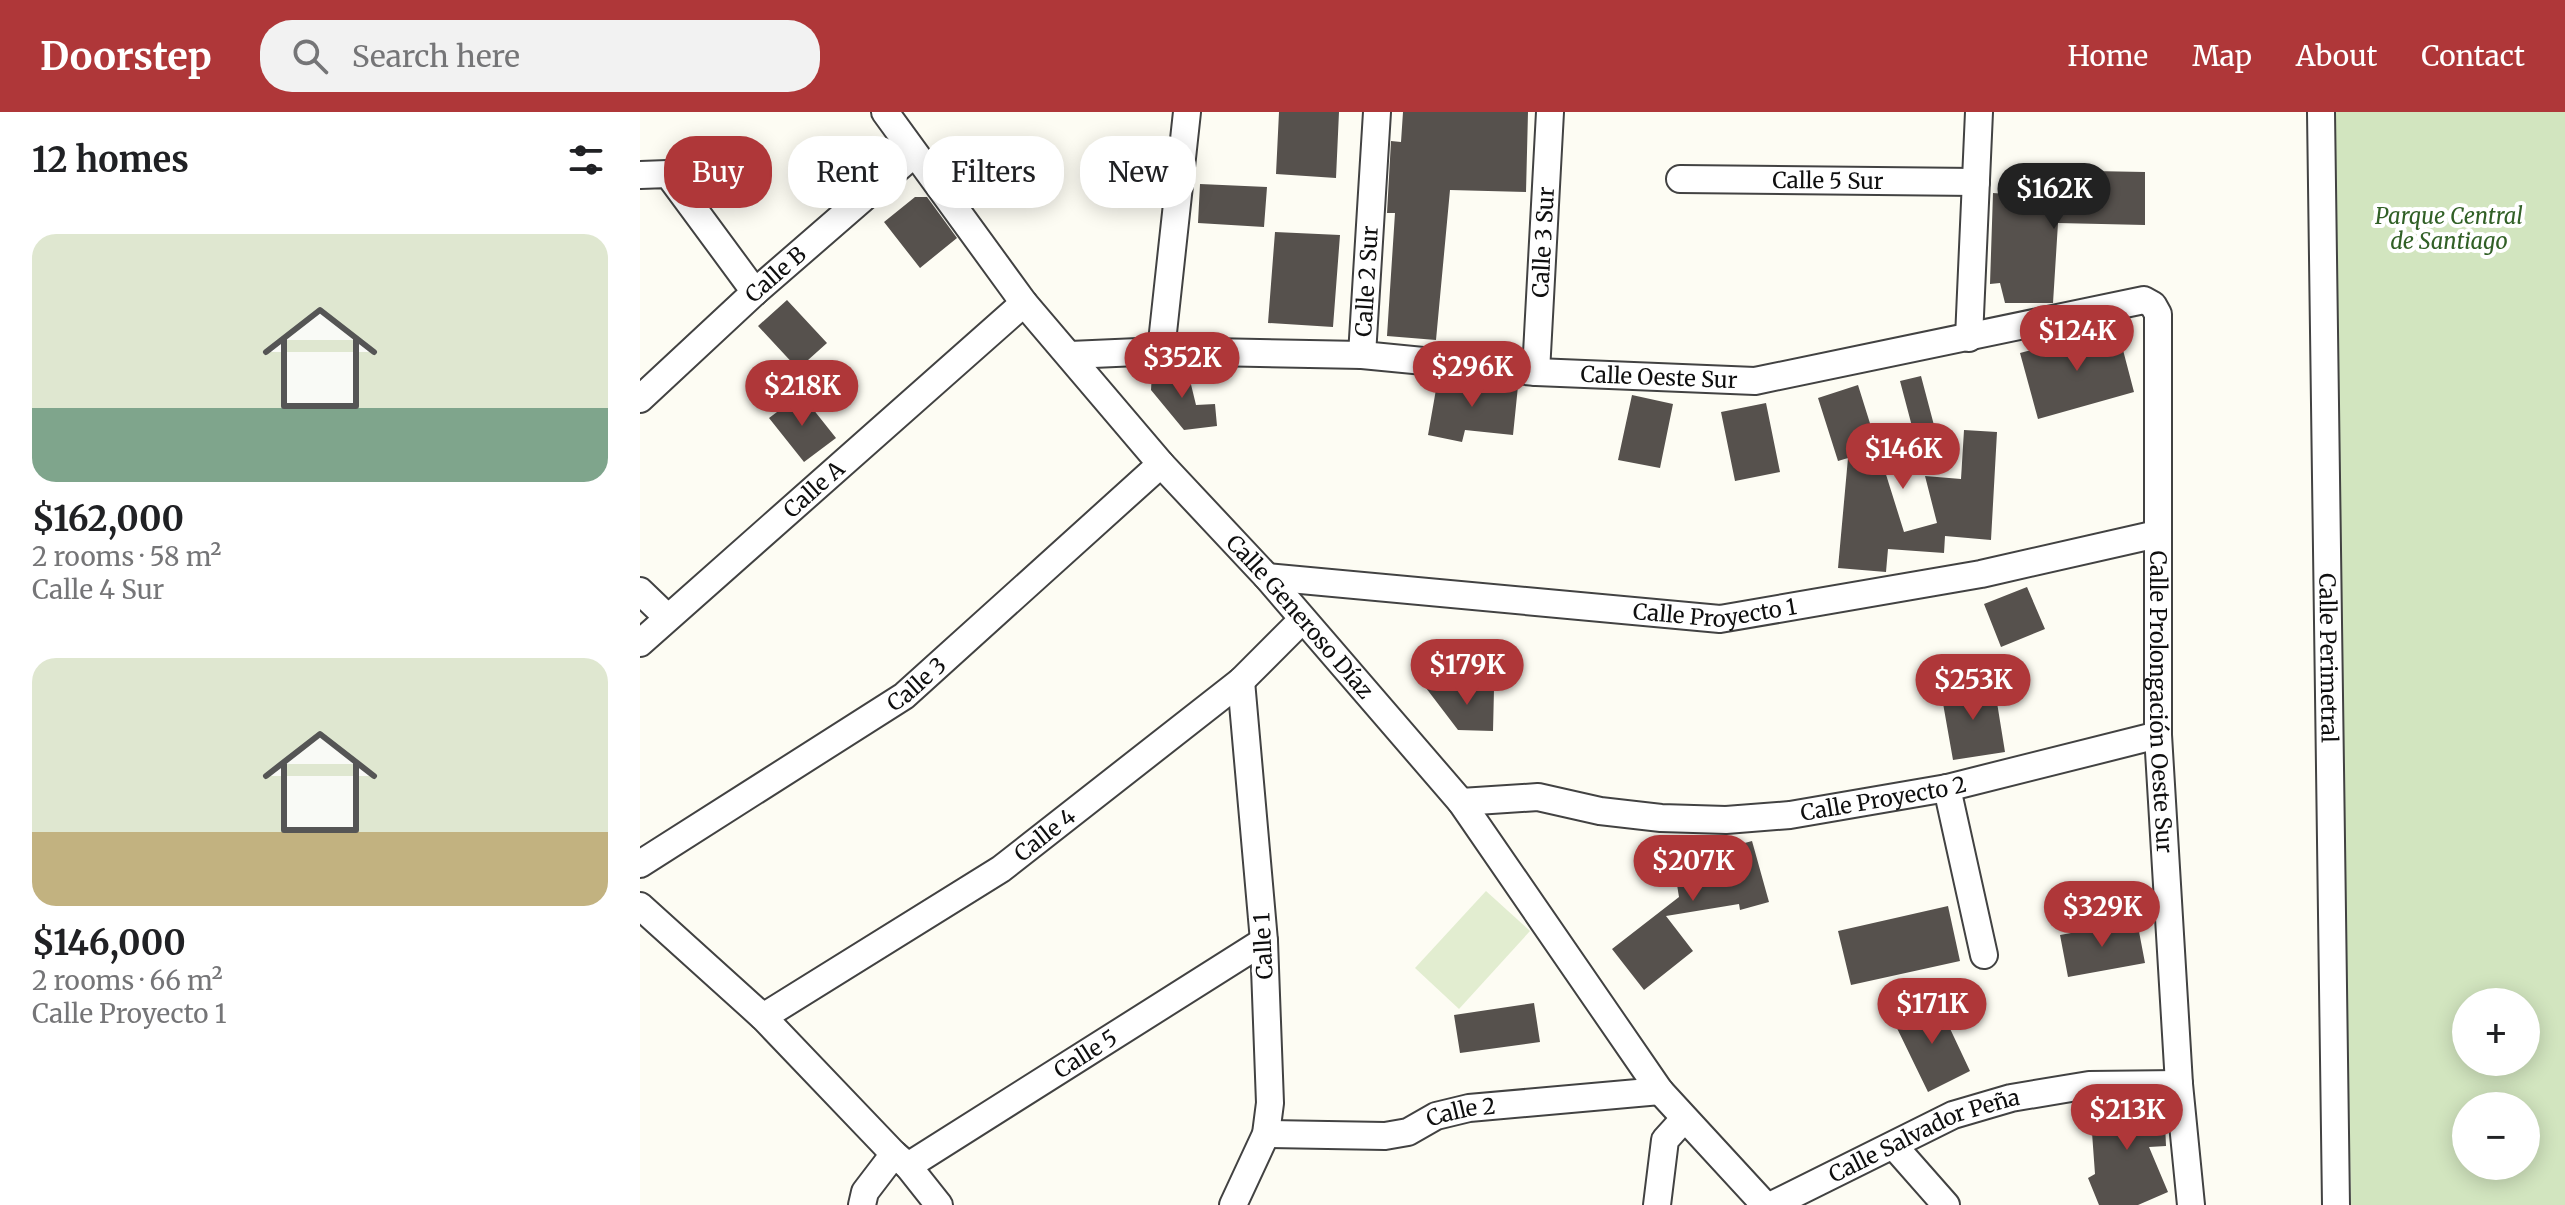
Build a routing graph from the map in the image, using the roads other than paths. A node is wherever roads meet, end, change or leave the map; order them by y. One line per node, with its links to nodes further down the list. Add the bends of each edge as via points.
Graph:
1 (885, 112): 7 (street, Calle Generoso Díaz)
2 (1187, 112): 15 (street)
3 (1377, 112): 17 (street, Calle 2 Sur)
4 (1550, 112): 18 (street, Calle 3 Sur)
5 (1979, 112): 10 (street)
6 (2321, 112): 50 (street, Calle Perimetral)
7 (914, 154): 11 (street, Calle B); 13 (street, Calle Generoso Díaz)
8 (640, 175): 11 (street, via 668,174)
9 (1680, 179): 10 (street, Calle 5 Sur)
10 (1976, 182): 14 (street)
11 (755, 292): 19 (street, Calle B)
12 (2144, 300): 14 (street, Calle Oeste Sur); 21 (street, Calle Prolongación Oeste Sur, via 2158,314)
13 (1024, 303): 16 (street, Calle Generoso Díaz); 24 (street, Calle A)
14 (1969, 338): 18 (street, Calle Oeste Sur, via 1755,381)
15 (1161, 351): 16 (street, Calle Oeste Sur); 17 (street, Calle Oeste Sur)
16 (1070, 355): 20 (street, Calle Generoso Díaz)
17 (1362, 355): 18 (street, Calle Oeste Sur)
18 (1536, 372)
19 (640, 399)
20 (1161, 464): 22 (street, Calle Generoso Díaz); 31 (street, Calle 3, via 904,696)
21 (2157, 534): 22 (street, Calle Proyecto 1, via 1981,574 1720,619); 28 (street, Calle Prolongación Oeste Sur)
22 (1267, 577): 25 (street, Calle Generoso Díaz)
23 (640, 591): 24 (street)
24 (666, 616): 26 (street, Calle A)
25 (1302, 620): 27 (street, Calle 4); 30 (street, Calle Generoso Díaz)
26 (640, 643)
27 (1241, 681): 33 (street, Calle 1); 35 (street, Calle 4, via 1001,869)
28 (2158, 735): 29 (street, Calle Proyecto 2); 36 (street, Calle Prolongación Oeste Sur)
29 (1947, 788): 30 (street, Calle Proyecto 2, via 1790,815 1726,820 1600,811 1538,797); 34 (street)
30 (1461, 802): 37 (street, Calle Generoso Díaz)
31 (640, 864)
32 (640, 906): 35 (street)
33 (1264, 941): 39 (street, Calle 1, via 1270,1103); 41 (street, Calle 5)
34 (1984, 955)
35 (763, 1017): 41 (street)
36 (2179, 1084): 40 (street, Calle Salvador Peña, via 2089,1085 2011,1098 1953,1115); 49 (street, Calle Prolongación Oeste Sur)
37 (1660, 1091): 38 (street, Calle Generoso Díaz); 39 (street, Calle 2, via 1469,1108 1385,1136)
38 (1684, 1119): 45 (street, via 1665,1140); 46 (street, Calle Generoso Díaz)
39 (1266, 1134): 44 (street, Calle 1)
40 (1894, 1146): 47 (street, Calle Salvador Peña); 48 (street)
41 (901, 1160): 42 (street, via 865,1192); 43 (street)
42 (862, 1205)
43 (939, 1205)
44 (1233, 1205)
45 (1657, 1205)
46 (1765, 1205)
47 (1772, 1205)
48 (1946, 1205)
49 (2191, 1205)
50 (2336, 1205)

